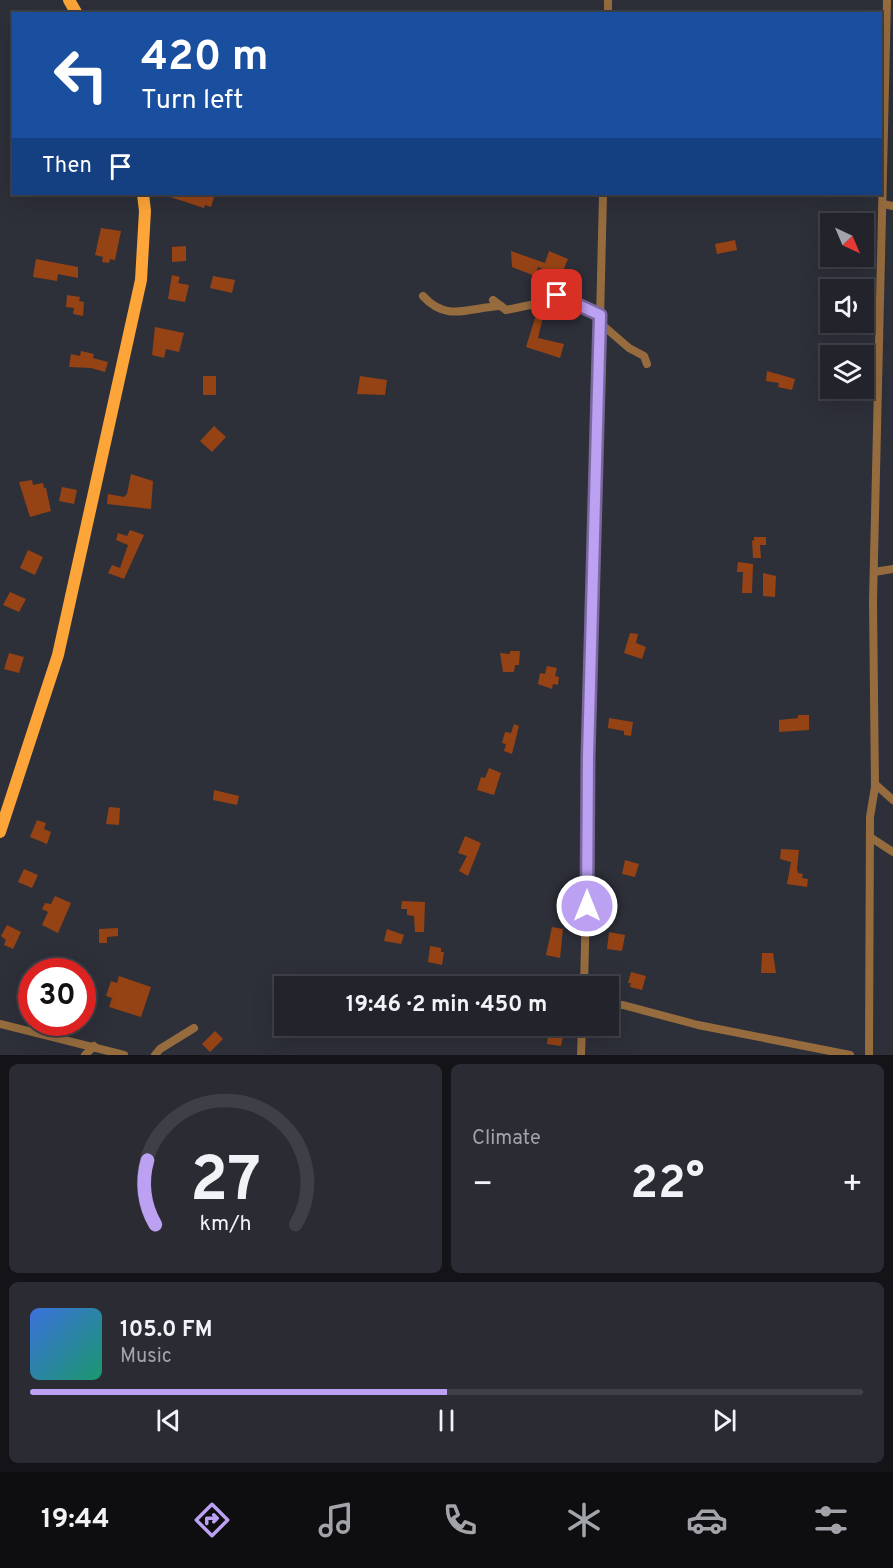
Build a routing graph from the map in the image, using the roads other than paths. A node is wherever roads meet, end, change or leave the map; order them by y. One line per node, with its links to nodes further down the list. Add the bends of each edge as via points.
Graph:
1 (887, 0): 4 (street)
2 (143, 195): 15 (main road, via 141,280 63,631)
3 (603, 195): 9 (street)
4 (883, 204): 5 (street); 12 (street)
5 (893, 206)
6 (423, 296): 8 (street, via 432,307 445,312)
7 (493, 300): 8 (street)
8 (501, 306): 9 (street, via 506,310 520,309 557,295)
9 (600, 319): 10 (street, via 629,348 644,356); 18 (street)
10 (647, 364)
11 (893, 569): 12 (street)
12 (874, 572): 13 (street)
13 (875, 784): 14 (street); 16 (street)
14 (893, 800)
15 (0, 832)
16 (870, 837): 17 (street); 29 (street)
17 (893, 852)
18 (584, 976)
19 (619, 1005): 28 (street)
20 (0, 1024): 23 (street)
21 (194, 1028): 26 (street)
22 (582, 1036): 27 (street)
23 (94, 1046): 24 (street); 25 (street)
24 (85, 1055)
25 (124, 1055)
26 (155, 1055)
27 (581, 1055)
28 (850, 1055)
29 (869, 1055)

